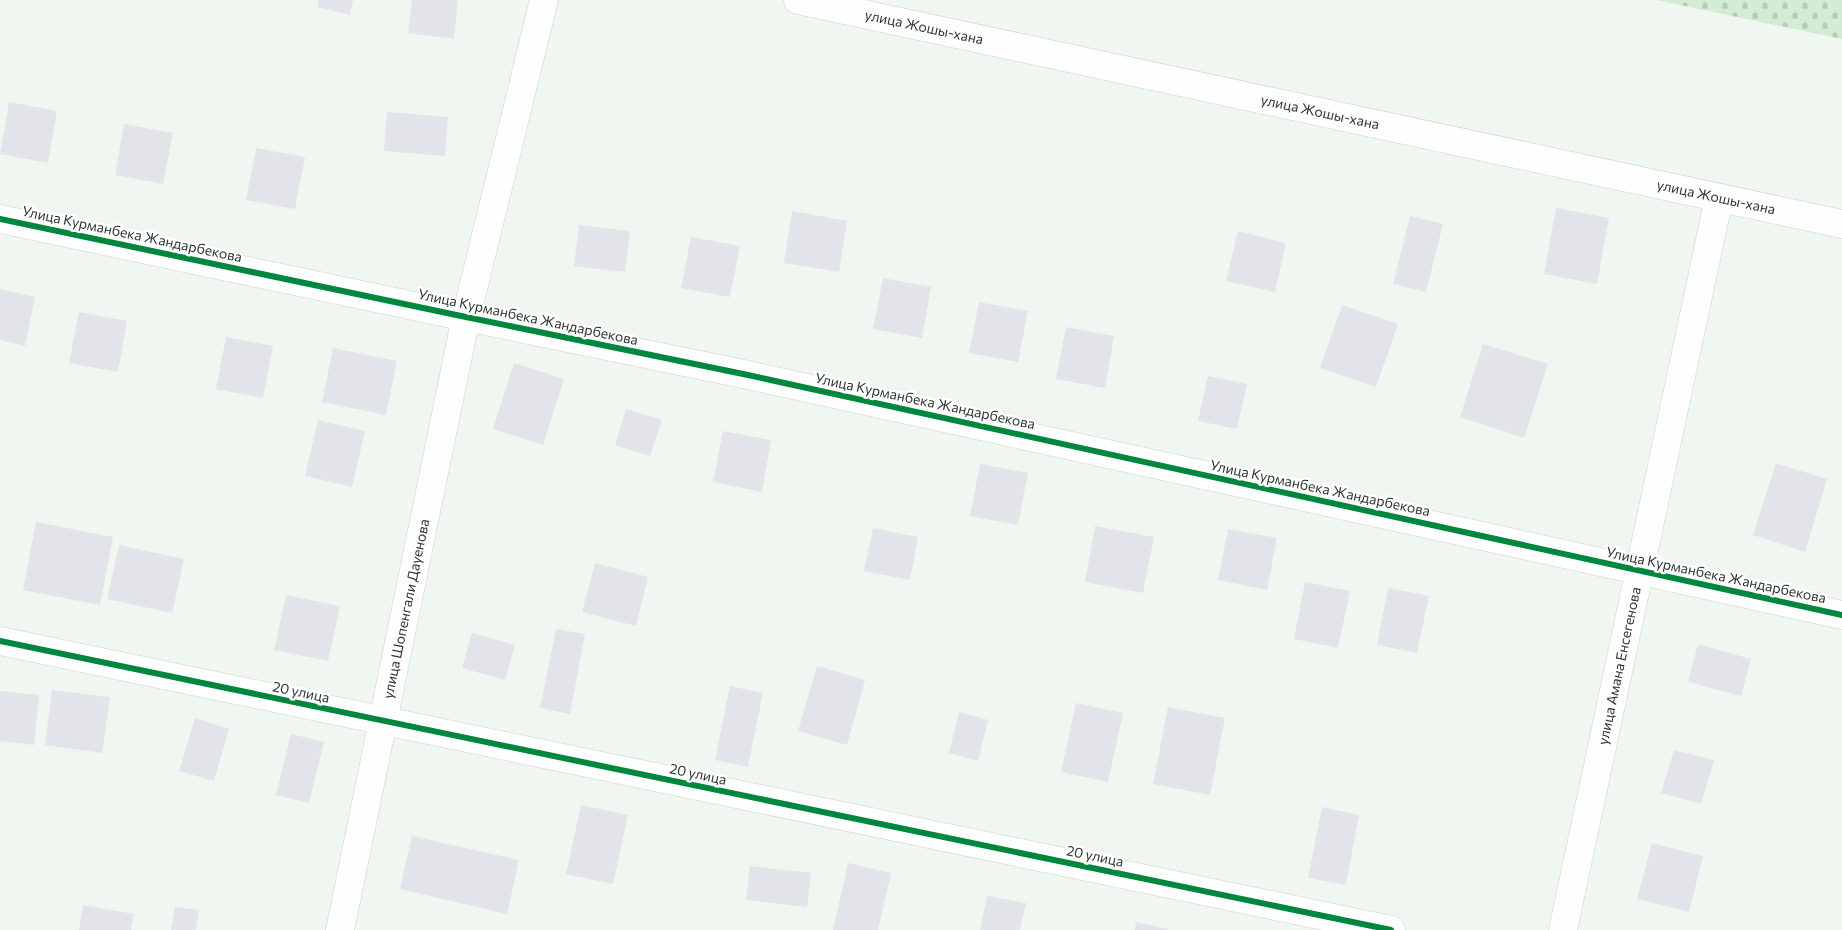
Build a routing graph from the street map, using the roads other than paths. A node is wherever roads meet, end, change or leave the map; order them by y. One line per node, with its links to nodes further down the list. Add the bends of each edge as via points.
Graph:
1 (544, 0): 6 (street, улица Шопенгали Дауенова)
2 (798, 0): 3 (street, улица Жошы-хана)
3 (1719, 198): 5 (street, улица Жошы-хана); 7 (street, улица Амана Енсегенова)
4 (0, 219): 6 (street, Улица Курманбека Жандарбекова)
5 (1842, 224)
6 (466, 318): 7 (street, Улица Курманбека Жандарбекова, via 748,375); 10 (street, улица Шопенгали Дауенова)
7 (1640, 571): 8 (street, Улица Курманбека Жандарбекова); 13 (street, улица Амана Енсегенова)
8 (1842, 615)
9 (0, 641): 10 (street, 20 улица)
10 (383, 722): 11 (street, улица Шопенгали Дауенова); 12 (street, 20 улица)
11 (340, 930)
12 (1391, 930)
13 (1563, 930)

